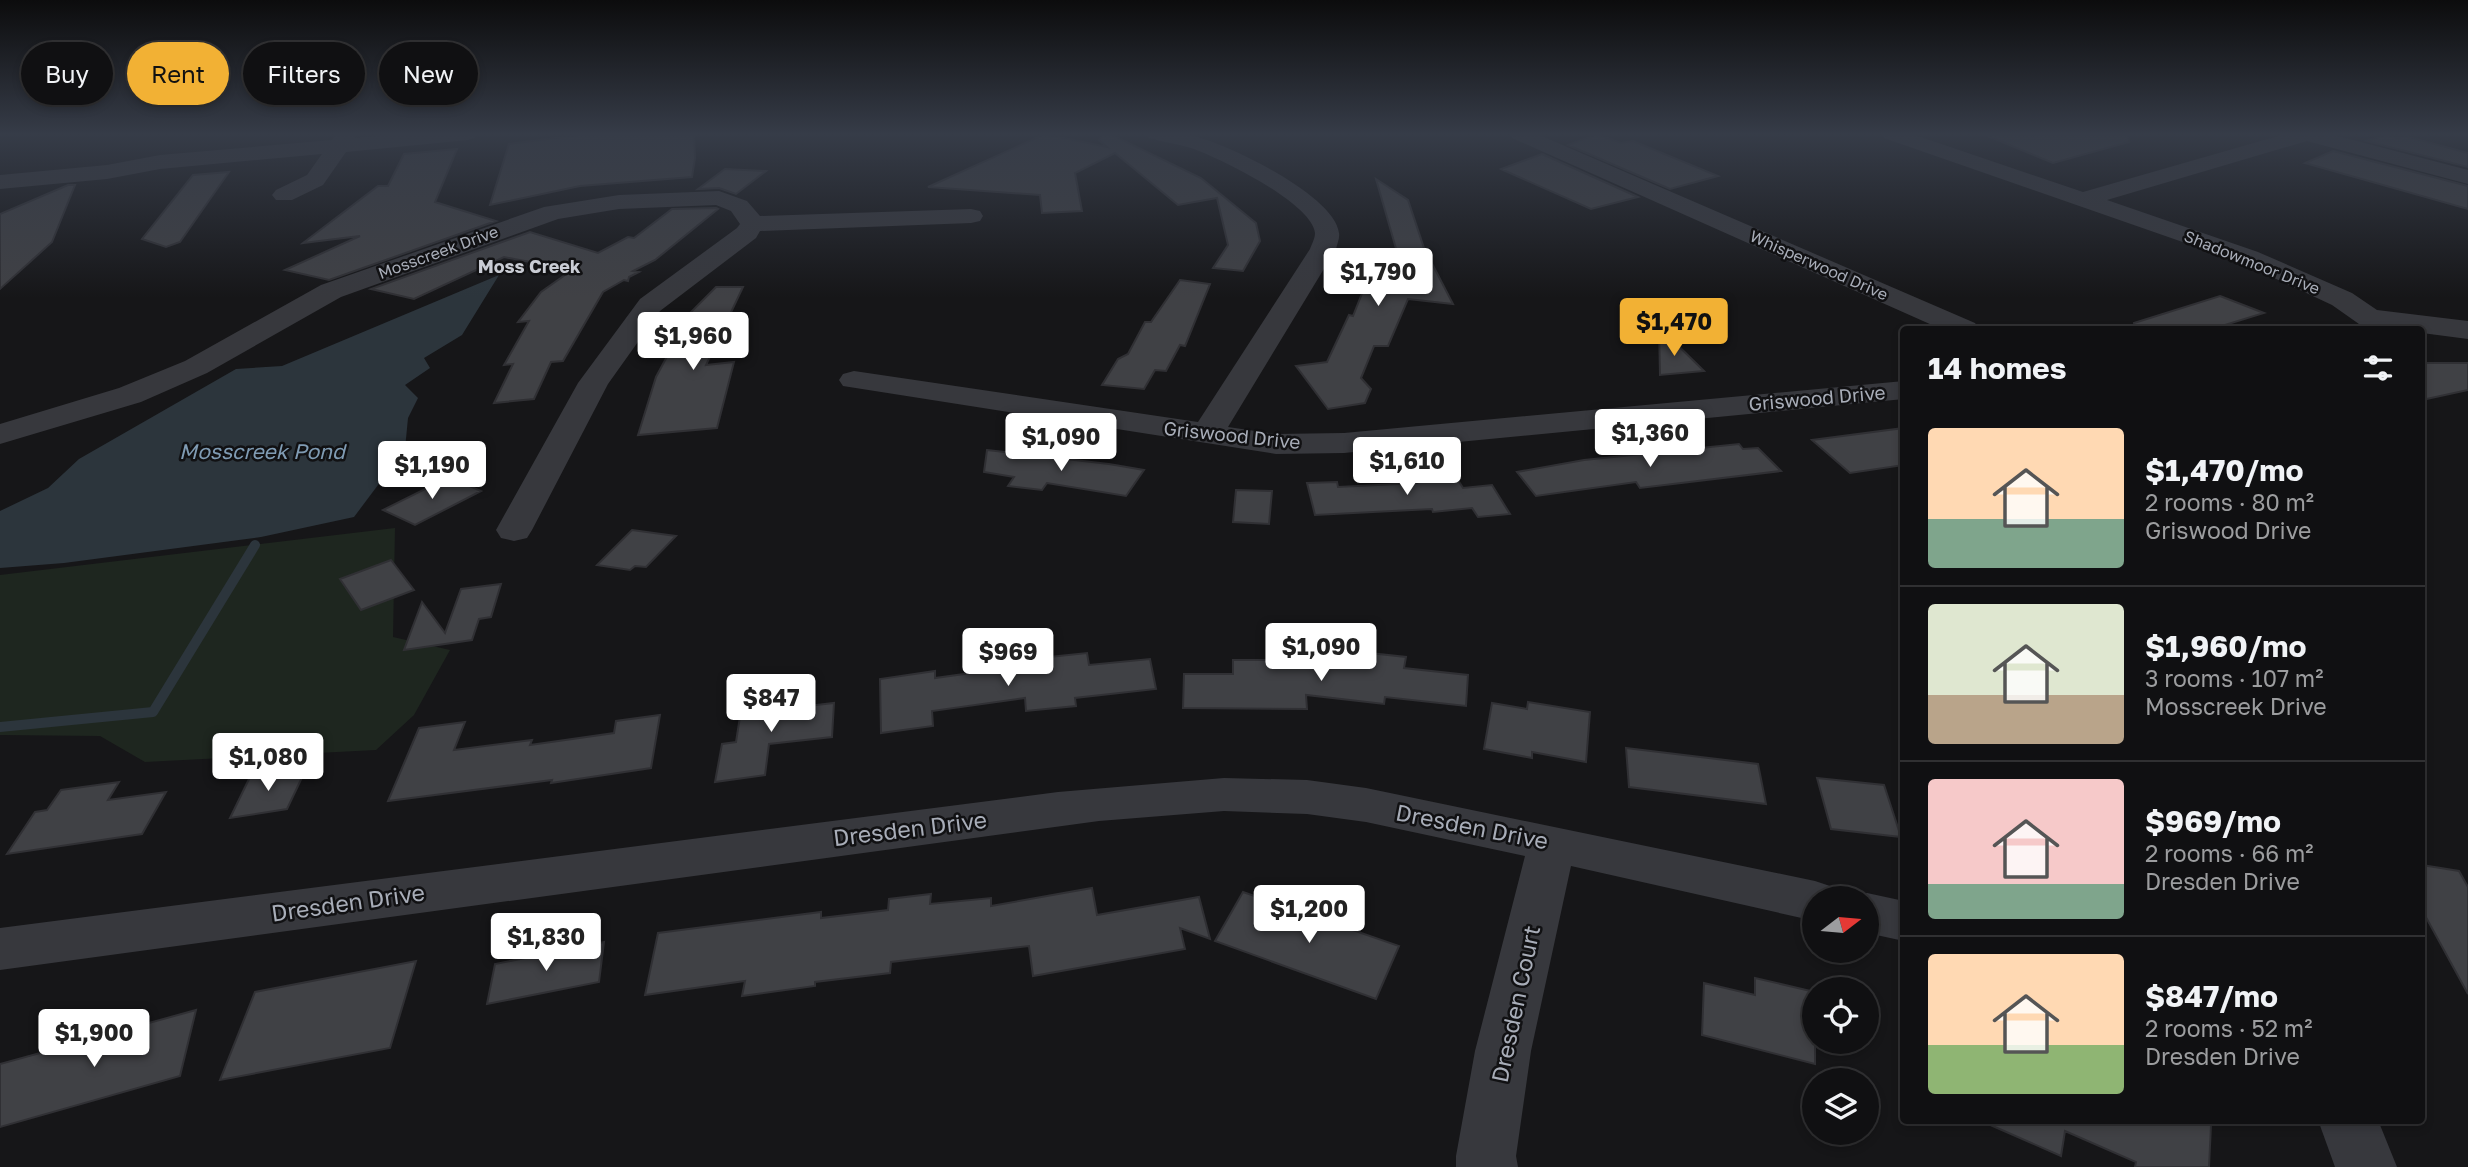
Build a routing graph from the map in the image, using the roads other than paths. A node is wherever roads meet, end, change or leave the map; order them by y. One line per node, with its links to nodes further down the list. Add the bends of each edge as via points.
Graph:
1 (298, 188): 6 (street)
2 (1283, 188): 18 (street, via 1320,218 1327,232 1323,249)
3 (1644, 188): 11 (street, Whisperwood Drive)
4 (2051, 188): 7 (street, Shadowmoor Drive)
5 (2124, 188): 7 (street)
6 (284, 195)
7 (2085, 200): 10 (street, Shadowmoor Drive, via 2297,277 2342,299)
8 (971, 216): 9 (street)
9 (752, 224): 17 (street, Mosscreek Drive, via 739,206 719,198 619,202 554,212 331,291 196,367 130,395); 19 (street, via 731,246 650,304 593,383)
10 (2368, 323): 12 (street)
11 (1958, 326)
12 (2411, 326)
13 (2425, 327): 14 (street)
14 (2468, 330)
15 (854, 380): 18 (street, Griswood Drive)
16 (1900, 390): 18 (street, Griswood Drive, via 1344,443 1276,444)
17 (0, 434)
18 (1207, 434)
19 (514, 530)
20 (1552, 843): 21 (street, Dresden Drive); 24 (street, Dresden Drive, via 1308,797 1217,794 988,819); 26 (street, Dresden Court, via 1503,1051)
21 (1802, 898)
22 (1880, 916): 23 (street)
23 (1900, 920)
24 (0, 949)
25 (2350, 1124): 27 (street)
26 (1487, 1167)
27 (2366, 1167)

